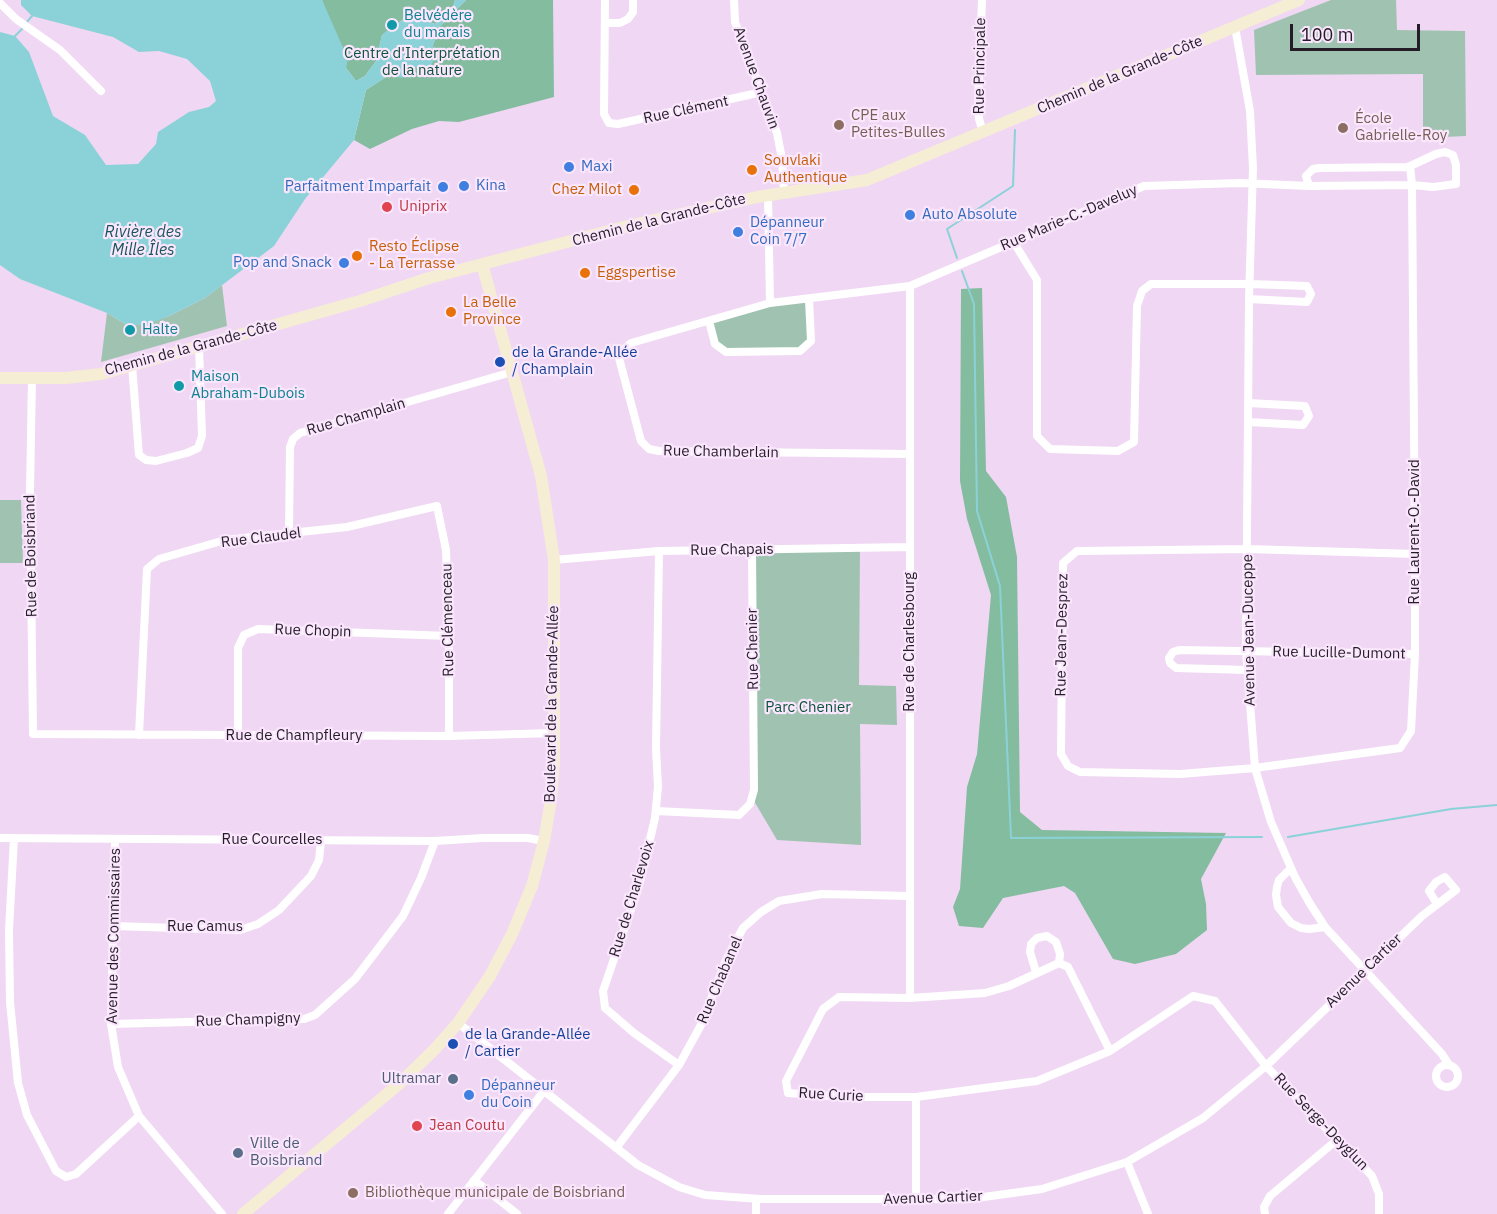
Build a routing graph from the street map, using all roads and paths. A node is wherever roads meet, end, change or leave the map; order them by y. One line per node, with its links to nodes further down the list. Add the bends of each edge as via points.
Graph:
1 (605, 0): 7 (street)
2 (633, 0): 7 (street, via 633,12 628,19)
3 (734, 0): 10 (street, Avenue Chauvin, via 735,21)
4 (982, 0): 11 (street, Rue Principale, via 978,103)
5 (1299, 0): 8 (main road, Chemin de la Grande-Côte)
6 (0, 3): 9 (street, via 60,50)
7 (605, 23): 10 (street, Rue Clément, via 604,114 609,123)
8 (1235, 27): 11 (main road, Chemin de la Grande-Côte); 13 (street, Avenue Jean-Duceppe, via 1250,111)
9 (101, 91)
10 (762, 92): 16 (street, Avenue Chauvin, via 779,140)
11 (983, 132): 16 (main road, Chemin de la Grande-Côte, via 867,180)
12 (1410, 166): 14 (street, Rue Laurent-O.-David); 14 (street, Rue Marie-C.-Daveluy, via 1445,152 1453,154 1456,165 1456,184); 15 (street, Rue Marie-C.-Daveluy, via 1313,169 1306,176)
13 (1253, 184): 15 (street, Rue Marie-C.-Daveluy); 18 (street, Rue Marie-C.-Daveluy, via 1144,186); 20 (street, Avenue Jean-Duceppe)
14 (1412, 185): 15 (street, Rue Marie-C.-Daveluy); 40 (street, Rue Laurent-O.-David)
15 (1308, 186)
16 (784, 192): 17 (main road, Chemin de la Grande-Côte)
17 (768, 195): 19 (main road, Chemin de la Grande-Côte); 24 (street)
18 (1013, 241): 20 (street, via 1036,280 1037,436 1050,449 1118,451 1134,442 1137,306 1142,291 1151,284); 21 (street, Rue Marie-C.-Daveluy)
19 (482, 264): 26 (main road, Chemin de la Grande-Côte); 28 (main road, Boulevard de la Grande-Allée)
20 (1250, 284): 23 (street, Avenue Jean-Duceppe); 23 (street, via 1306,286 1311,294 1307,302)
21 (910, 286): 22 (street, Rue Chamberlain); 33 (street, Rue de Charlesbourg)
22 (809, 299): 24 (street, Rue Chamberlain); 25 (street, via 811,341 800,351 726,352 715,344)
23 (1249, 299): 31 (street, Avenue Jean-Duceppe)
24 (770, 303): 25 (street, Rue Chamberlain)
25 (709, 321): 33 (street, Rue Chamberlain, via 631,344 619,358 641,441 649,449)
26 (199, 346): 27 (main road, Chemin de la Grande-Côte); 27 (street, via 202,436 198,448 187,453 156,461 139,454)
27 (132, 365): 30 (main road, Chemin de la Grande-Côte, via 92,375)
28 (512, 372): 35 (street, Rue Champlain, via 300,433 290,447); 41 (main road, Boulevard de la Grande-Allée, via 541,476)
29 (0, 378): 30 (main road, Chemin de la Grande-Côte)
30 (32, 378): 47 (street, Rue de Boisbriand)
31 (1248, 403): 32 (street, Avenue Jean-Duceppe); 32 (street, via 1305,406 1309,416 1303,425)
32 (1248, 422): 37 (street, Avenue Jean-Duceppe)
33 (910, 454): 36 (street, Rue de Charlesbourg)
34 (436, 506): 35 (street, Rue Claudel, via 347,527); 42 (street, Rue Clémenceau, via 446,549)
35 (289, 532): 48 (street, Rue Claudel, via 225,540 159,560 147,569)
36 (910, 547): 38 (street, Rue Chapais); 60 (street, Rue de Charlesbourg)
37 (1247, 549): 40 (street, Rue Jean-Desprez); 43 (street, Avenue Jean-Duceppe); 51 (street, Rue Jean-Desprez, via 1077,551 1063,563 1061,754 1068,766 1080,772 1180,774)
38 (752, 550): 39 (street, Rue Chapais); 52 (street, Rue Chenier, via 754,790 750,804 740,815)
39 (659, 551): 41 (street, Rue Chapais); 52 (street, Rue de Charlevoix)
40 (1415, 554): 44 (street, Rue Laurent-O.-David)
41 (554, 560): 46 (main road, Boulevard de la Grande-Allée)
42 (449, 636): 49 (street, Rue Chopin, via 258,629 244,635 238,648); 50 (street, Rue Clémenceau)
43 (1246, 651): 44 (street, Rue Lucille-Dumont); 45 (street, Avenue Jean-Duceppe); 45 (street, Rue Lucille-Dumont, via 1177,650 1169,661 1179,669)
44 (1415, 654): 51 (street, Rue Laurent-O.-David, via 1411,731 1400,748)
45 (1246, 670): 51 (street, Avenue Jean-Duceppe)
46 (554, 733): 50 (street, Rue de Champfleury); 58 (main road, Boulevard de la Grande-Allée, via 552,791)
47 (33, 734): 48 (street, Rue de Champfleury)
48 (139, 735): 49 (street, Rue de Champfleury)
49 (238, 735): 50 (street, Rue de Champfleury)
50 (448, 736)
51 (1255, 768): 59 (street, Avenue Jean-Duceppe, via 1271,822)
52 (656, 811): 71 (street, Rue de Charlevoix, via 639,886 603,991 605,1008)
53 (0, 838): 54 (street, Rue Courcelles)
54 (14, 838): 55 (street, Rue Courcelles); 76 (street, via 10,1002 18,1083 27,1115 56,1171 66,1177 76,1174)
55 (115, 839): 56 (street, Rue Courcelles); 62 (street, Avenue des Commissaires)
56 (321, 840): 57 (street, Rue Courcelles); 62 (street, Rue Camus, via 319,860 311,876 279,910 258,924 240,930)
57 (435, 841): 58 (street, Rue Courcelles); 69 (street, Rue Champigny, via 403,916 355,979 315,1015 304,1020)
58 (544, 841): 68 (main road, Boulevard de la Grande-Allée, via 532,886 512,934 495,969)
59 (1291, 868): 63 (street, Avenue Jean-Duceppe); 63 (street, via 1279,880 1278,907 1291,923 1301,928)
60 (910, 896): 67 (street, Rue de Charlesbourg); 71 (street, Rue Chabanel, via 822,894 779,901 761,912 742,928 701,1025)
61 (1437, 904): 65 (street, Avenue Cartier)
62 (113, 926): 69 (street, Avenue des Commissaires)
63 (1325, 927): 65 (street, Avenue Jean-Duceppe)
64 (1059, 963): 66 (street, Rue Curie); 66 (street, via 1056,942 1047,936 1037,938 1030,952); 70 (street, via 1068,967)
65 (1365, 970): 72 (street, Avenue Jean-Duceppe); 73 (street, Avenue Cartier)
66 (1036, 972): 67 (street, Rue Curie, via 985,993)
67 (910, 998): 75 (street, Rue Curie, via 839,997 822,1009 786,1082 788,1093)
68 (458, 1023): 74 (street, Avenue Cartier); 84 (main road, Boulevard de la Grande-Allée, via 404,1080)
69 (111, 1024): 76 (street, Avenue des Commissaires, via 118,1067)
70 (1110, 1051): 73 (street, Rue Curie, via 1193,996 1215,1001); 75 (street, Rue Curie, via 1037,1081)
71 (679, 1065): 78 (street, Rue Chabanel)
72 (1449, 1065)
73 (1266, 1066): 77 (street, Rue Serge-Deyglun); 79 (street, Avenue Cartier, via 1203,1118)
74 (544, 1091): 78 (street, Avenue Cartier); 80 (street)
75 (916, 1097): 82 (street)
76 (139, 1116): 83 (street, Avenue des Commissaires)
77 (1338, 1139): 89 (street, via 1270,1196); 90 (street, Rue Serge-Deyglun, via 1372,1176 1379,1194)
78 (616, 1148): 81 (street, Avenue Cartier, via 679,1187 705,1195)
79 (1126, 1162): 82 (street, Avenue Cartier, via 1042,1189 969,1199); 88 (street)
80 (474, 1180): 85 (street); 86 (street)
81 (756, 1199): 82 (street, Avenue Cartier); 87 (street)
82 (916, 1199)
83 (222, 1214)
84 (243, 1214)
85 (447, 1214)
86 (517, 1214)
87 (756, 1214)
88 (1148, 1214)
89 (1265, 1214)
90 (1379, 1214)

